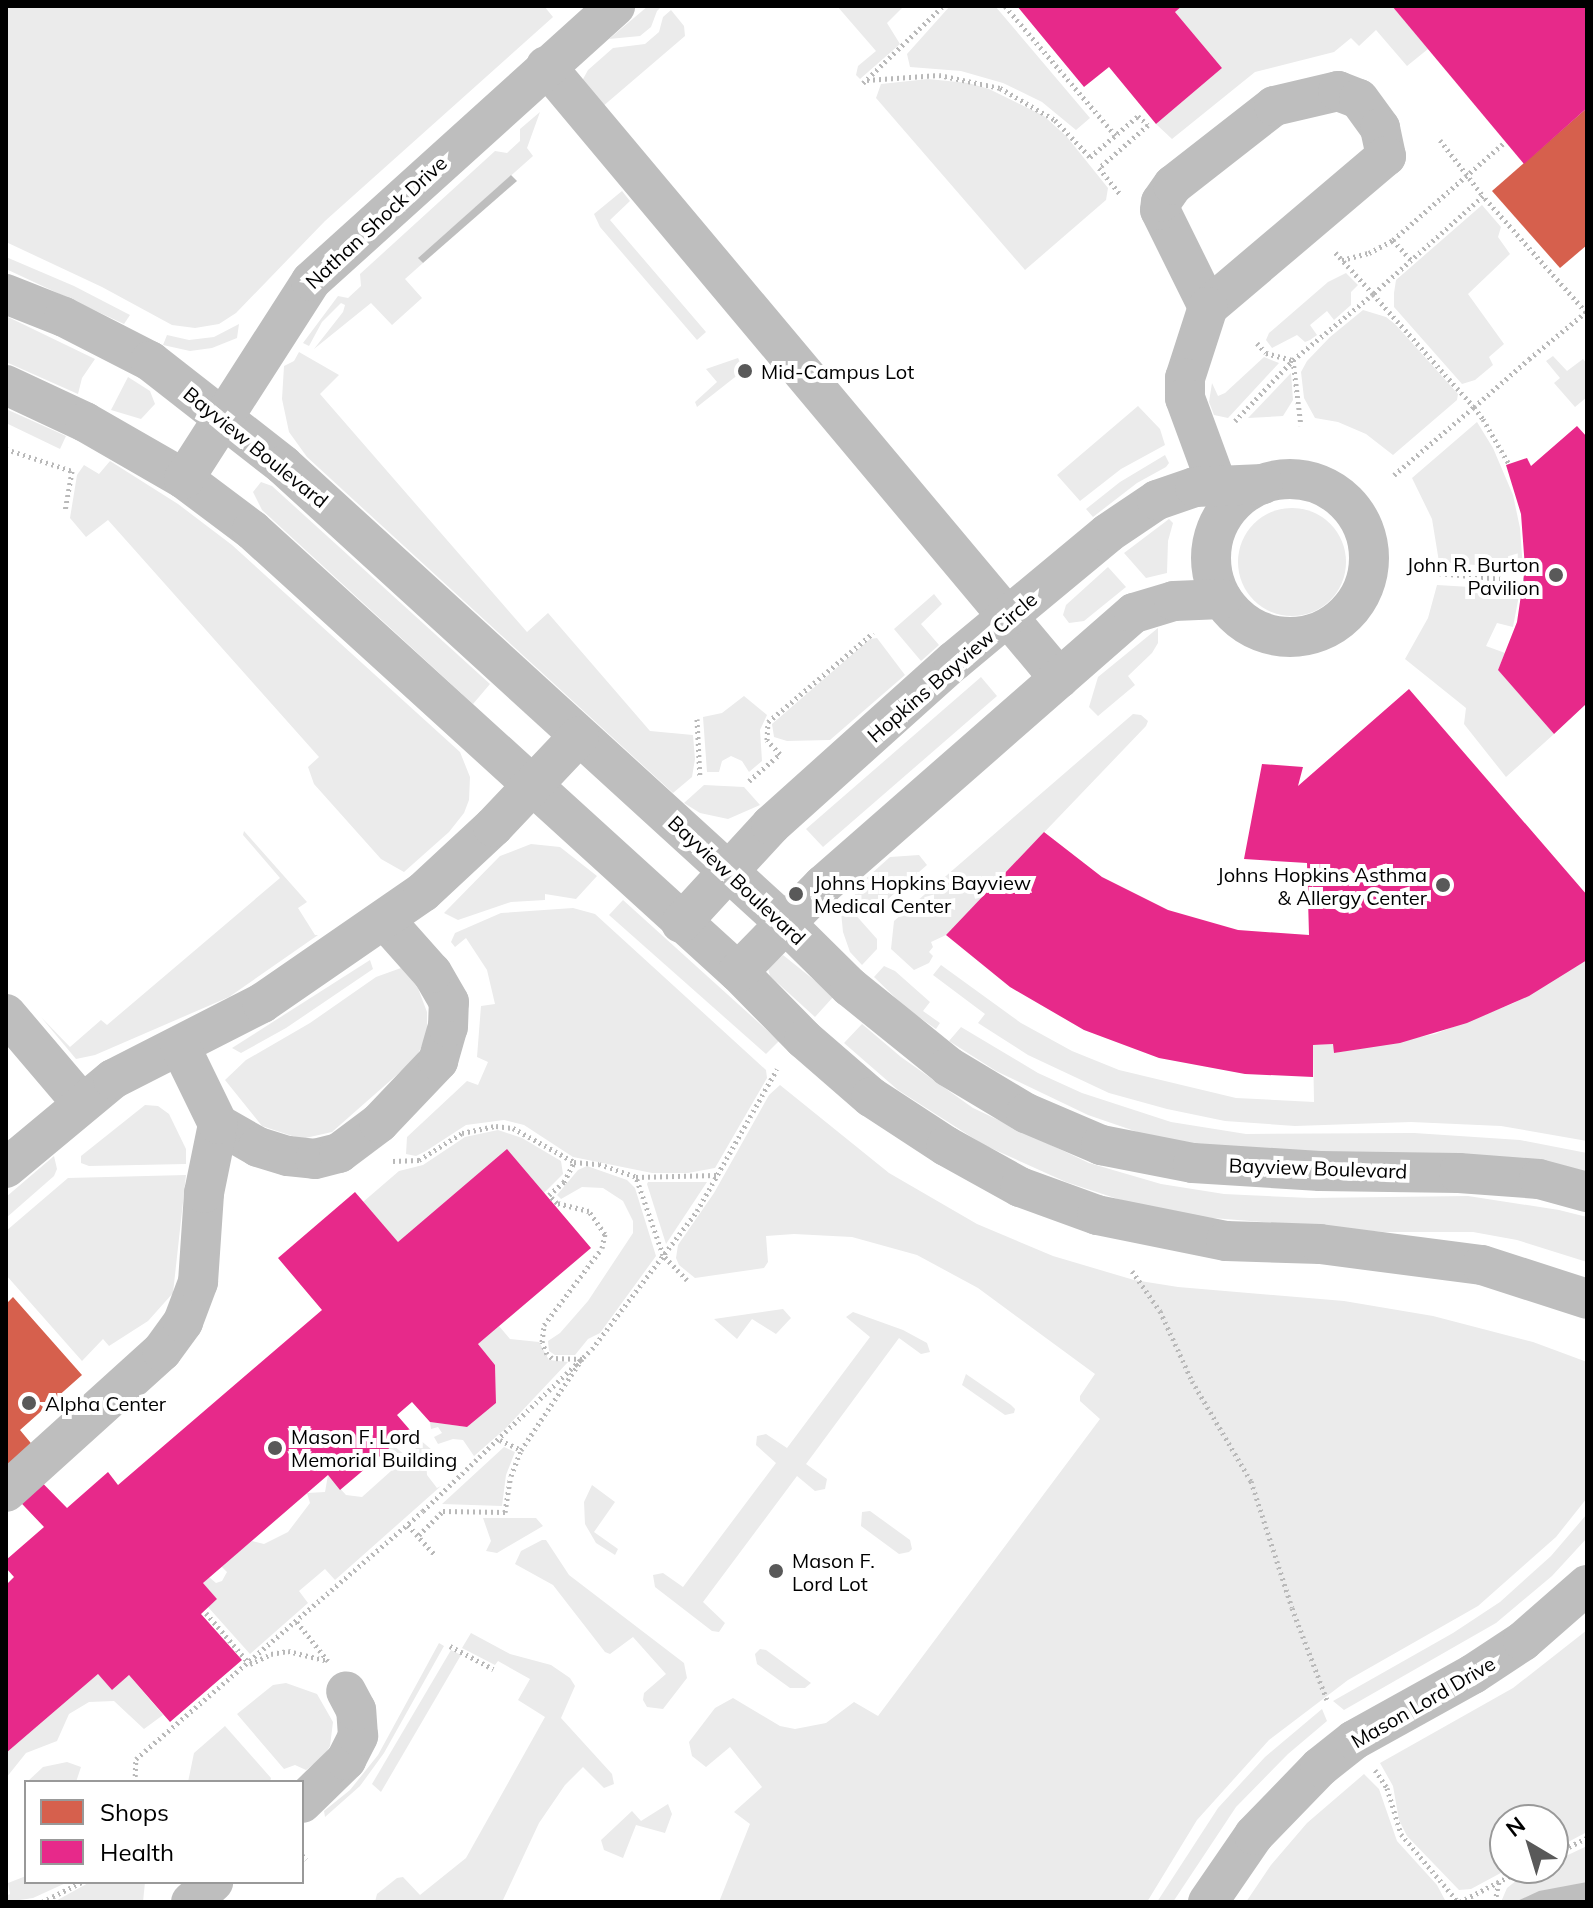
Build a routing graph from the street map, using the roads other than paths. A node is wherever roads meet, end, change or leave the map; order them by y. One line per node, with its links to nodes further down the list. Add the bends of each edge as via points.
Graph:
1 (615, 6): 2 (street, Nathan Shock Drive)
2 (546, 66): 6 (street, Nathan Shock Drive, via 311,281); 11 (street)
3 (6, 294): 6 (street, Bayview Boulevard, via 150,361)
4 (1208, 307): 4 (street, via 1386,156 1380,128 1359,99 1338,91 1274,106 1173,185 1160,210); 9 (street, via 1185,378 1185,398)
5 (6, 385): 7 (street, via 85,422)
6 (224, 419): 7 (street, Nathan Shock Drive); 13 (street, Bayview Boulevard, via 283,465)
7 (184, 479): 14 (street, via 252,530)
8 (1263, 484): 9 (street, Hopkins Bayview Circle); 10 (street, Hopkins Bayview Circle, via 1242,495 1215,532 1213,578); 10 (street, Hopkins Bayview Circle, via 1290,478 1317,483 1341,496 1359,517 1369,543 1369,570 1360,597 1342,618 1319,632 1291,637 1264,633 1240,620)
9 (1217, 485): 11 (street, Hopkins Bayview Circle, via 1157,500 1108,533)
10 (1222, 599): 12 (street, via 1174,601 1134,613)
11 (1008, 617): 12 (street); 15 (street, Hopkins Bayview Circle, via 771,825)
12 (1059, 678): 18 (street)
13 (579, 736): 14 (street); 15 (street, Bayview Boulevard)
14 (531, 787): 16 (street, via 454,866); 17 (street)
15 (729, 872): 17 (street, Hopkins Bayview Circle); 18 (street, Bayview Boulevard)
16 (385, 920): 21 (street, via 262,1003); 23 (street, via 432,973 449,1002 438,1061 379,1123 339,1153 315,1159 288,1156 258,1147)
17 (681, 923): 19 (street)
18 (785, 923): 19 (street); 25 (street, Bayview Boulevard, via 850,987 949,1067 1026,1113 1101,1145 1193,1163 1459,1173 1539,1179)
19 (738, 972): 26 (street, via 871,1097 1020,1187 1097,1215 1210,1238 1320,1244 1468,1262)
20 (6, 1014): 22 (street)
21 (180, 1046): 22 (street, via 113,1079); 23 (street)
22 (81, 1102): 24 (street)
23 (218, 1124): 27 (street, via 204,1193 198,1282 183,1322 162,1351)
24 (6, 1168)
25 (1587, 1192)
26 (1587, 1299)
27 (6, 1492)
28 (1587, 1585): 33 (street, Mason Lord Drive, via 1523,1641 1354,1740 1320,1767 1254,1835)
29 (346, 1691): 30 (street, via 356,1710 358,1736 346,1760)
30 (304, 1801)
31 (211, 1884): 32 (street)
32 (191, 1902)
33 (1208, 1902)

